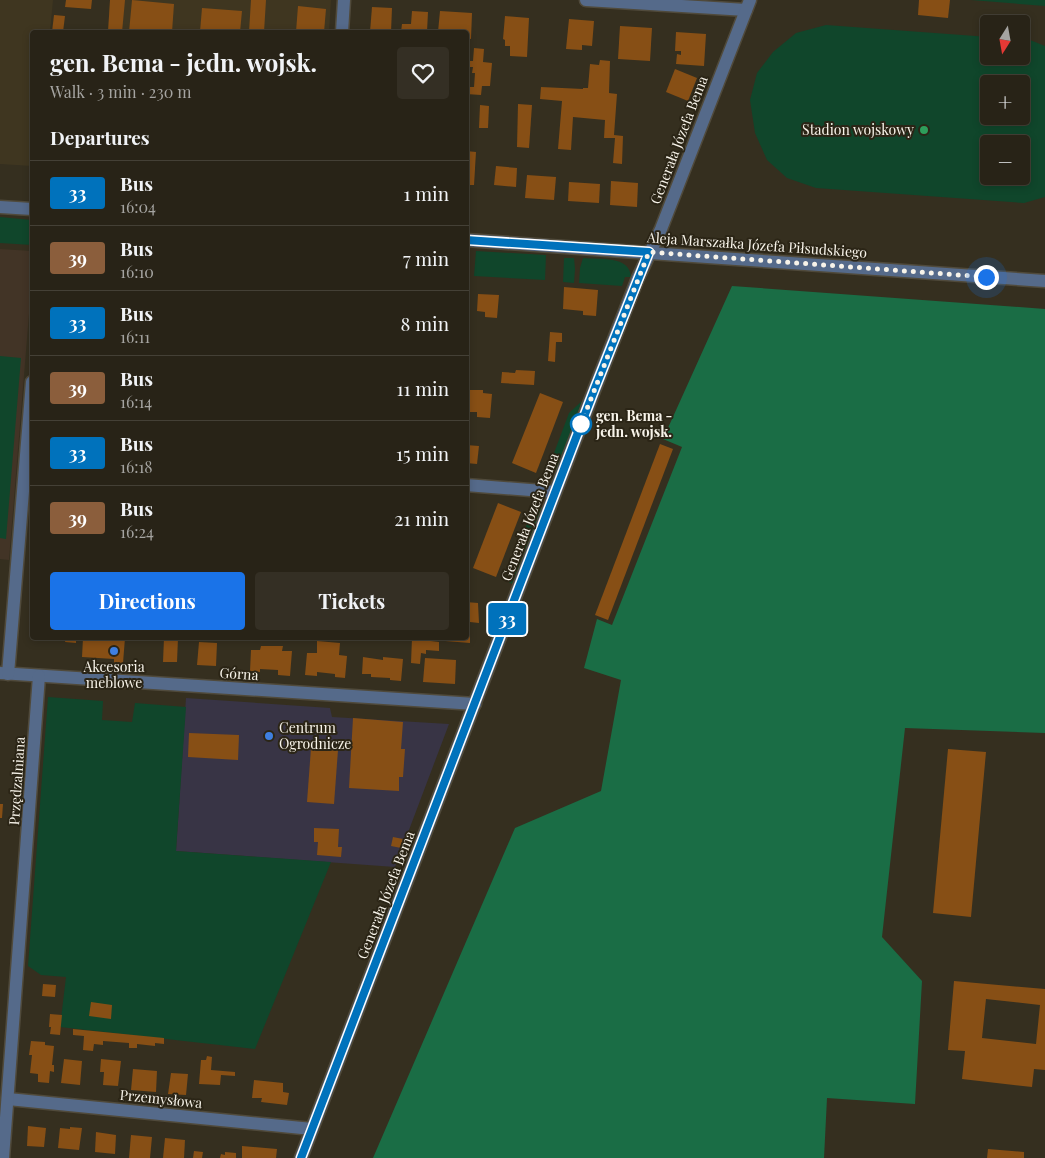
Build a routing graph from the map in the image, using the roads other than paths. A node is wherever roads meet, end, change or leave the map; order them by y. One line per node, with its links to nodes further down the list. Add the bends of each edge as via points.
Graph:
1 (344, 0): 4 (street)
2 (586, 0): 3 (street)
3 (748, 5): 8 (street, Generała Józefa Bema, via 661,229)
4 (342, 30)
5 (0, 207): 6 (street)
6 (30, 209)
7 (469, 240): 8 (street, Aleja Marszałka Józefa Piłsudskiego)
8 (649, 252): 9 (street, Aleja Marszałka Józefa Piłsudskiego); 13 (street, Generała Józefa Bema)
9 (1045, 281)
10 (30, 430): 11 (street)
11 (29, 454): 14 (street)
12 (469, 485): 13 (street)
13 (555, 492): 16 (street, Generała Józefa Bema)
14 (4, 674): 15 (street, Górna)
15 (40, 676): 16 (street, Górna); 17 (street, Przędzalniana)
16 (475, 704): 18 (street, Generała Józefa Bema)
17 (8, 1099): 18 (street, Przemysłowa); 19 (street, Przędzalniana)
18 (312, 1129): 20 (street, Generała Józefa Bema)
19 (3, 1158)
20 (301, 1158)

